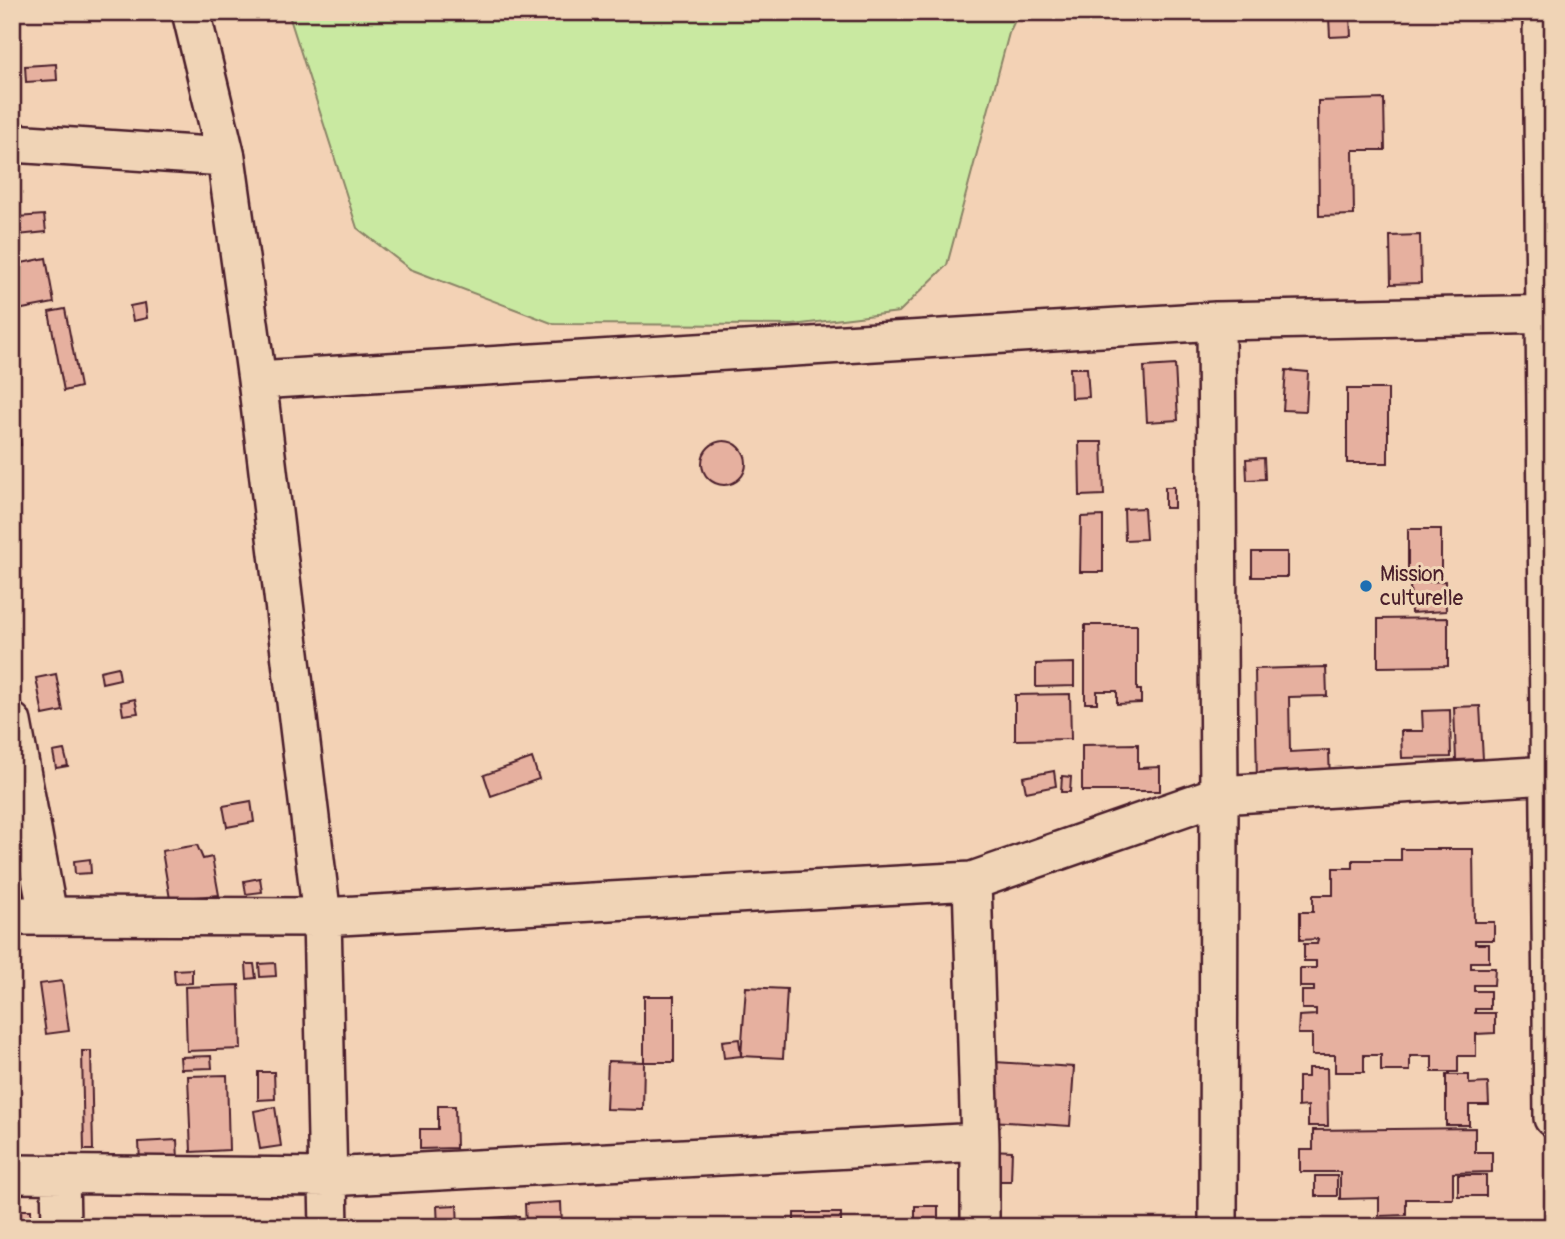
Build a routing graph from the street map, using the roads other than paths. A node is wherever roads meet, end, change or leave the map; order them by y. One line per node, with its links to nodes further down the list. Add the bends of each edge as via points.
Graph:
1 (191, 12): 4 (street)
2 (1542, 12): 5 (street)
3 (12, 143): 4 (street)
4 (226, 157): 7 (street)
5 (1549, 314): 6 (street); 9 (street)
6 (1216, 321): 7 (street); 10 (street)
7 (257, 380): 15 (street)
8 (12, 722): 13 (street)
9 (1550, 775): 10 (street); 12 (street)
10 (1219, 796): 11 (street); 24 (street)
11 (972, 881): 15 (street); 17 (street)
12 (1552, 899): 16 (street)
13 (48, 915): 14 (street); 15 (street)
14 (12, 916)
15 (322, 917): 20 (street)
16 (1553, 1118)
17 (980, 1142): 20 (street); 23 (street)
18 (12, 1174): 19 (street)
19 (61, 1175): 20 (street); 21 (street)
20 (328, 1177): 22 (street)
21 (61, 1227)
22 (329, 1227)
23 (980, 1227)
24 (1218, 1227)

